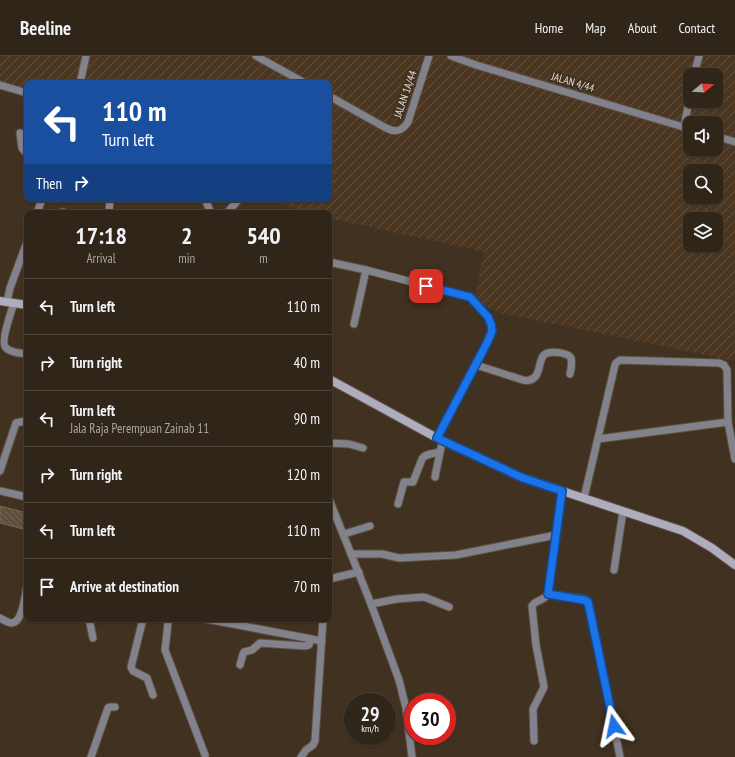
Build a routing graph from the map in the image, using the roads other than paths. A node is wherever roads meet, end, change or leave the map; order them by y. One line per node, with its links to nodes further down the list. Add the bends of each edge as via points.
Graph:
1 (86, 56): 7 (street)
2 (256, 56): 8 (street)
3 (429, 56): 11 (street, JALAN 1A/44, via 404,128 392,131)
4 (451, 56): 12 (street, JALAN 4/44)
5 (698, 56): 6 (street)
6 (695, 68)
7 (81, 80)
8 (300, 80)
9 (0, 85): 10 (street)
10 (24, 92)
11 (332, 98)
12 (683, 127)
13 (20, 133): 16 (street)
14 (723, 138): 15 (street)
15 (735, 142)
16 (24, 150)
17 (236, 202): 18 (street)
18 (230, 210)
19 (24, 250): 22 (street)
20 (332, 263): 21 (street)
21 (366, 270): 24 (street); 26 (street, via 470,297 488,317 492,327 491,335)
22 (7, 302): 23 (main road); 25 (street, via 3,344 9,350)
23 (24, 305)
24 (354, 324)
25 (24, 353)
26 (476, 365): 27 (street, via 530,380 536,376 542,358 552,352 567,354 570,357); 31 (street)
27 (570, 374)
28 (332, 381): 31 (main road)
29 (24, 421): 37 (street, via 16,423)
30 (728, 422): 32 (street); 32 (street, via 727,370 722,363 623,359 615,365); 36 (street)
31 (440, 439): 35 (street); 40 (main road, via 523,478)
32 (598, 439): 42 (street)
33 (332, 443): 34 (street)
34 (363, 448)
35 (440, 452): 38 (street); 43 (street, via 428,454 423,458 413,482 404,482)
36 (735, 459)
37 (0, 471)
38 (435, 477)
39 (0, 491): 41 (street)
40 (562, 491): 42 (main road); 48 (street)
41 (24, 496)
42 (584, 498): 45 (main road)
43 (398, 504)
44 (332, 506): 47 (street)
45 (623, 511): 50 (main road, via 683,531); 51 (street)
46 (370, 526): 47 (street)
47 (344, 534): 49 (street)
48 (556, 535): 49 (street, via 456,555 399,558 382,554); 54 (street)
49 (351, 554): 52 (street)
50 (735, 565)
51 (614, 570)
52 (359, 572): 53 (street); 56 (street)
53 (332, 578)
54 (548, 594): 72 (street, via 532,606 544,687 532,709); 77 (street, via 588,602)
55 (24, 601): 58 (street, via 18,621 13,623)
56 (371, 604): 57 (street, via 423,597); 76 (street, via 399,680 406,708)
57 (449, 607)
58 (0, 618)
59 (90, 622): 65 (street)
60 (142, 622): 70 (street, via 131,667 147,678)
61 (168, 622): 73 (street, via 165,650)
62 (222, 622): 64 (street)
63 (323, 622): 67 (street)
64 (263, 630): 66 (street); 68 (street)
65 (93, 638)
66 (311, 639): 67 (street); 68 (street, via 305,646)
67 (322, 641): 75 (street, via 315,741)
68 (260, 643): 69 (street, via 252,650 244,652)
69 (240, 665)
70 (153, 696)
71 (116, 707): 74 (street, via 108,708)
72 (534, 741)
73 (205, 755)
74 (91, 757)
75 (301, 757)
76 (412, 757)
77 (620, 757)

